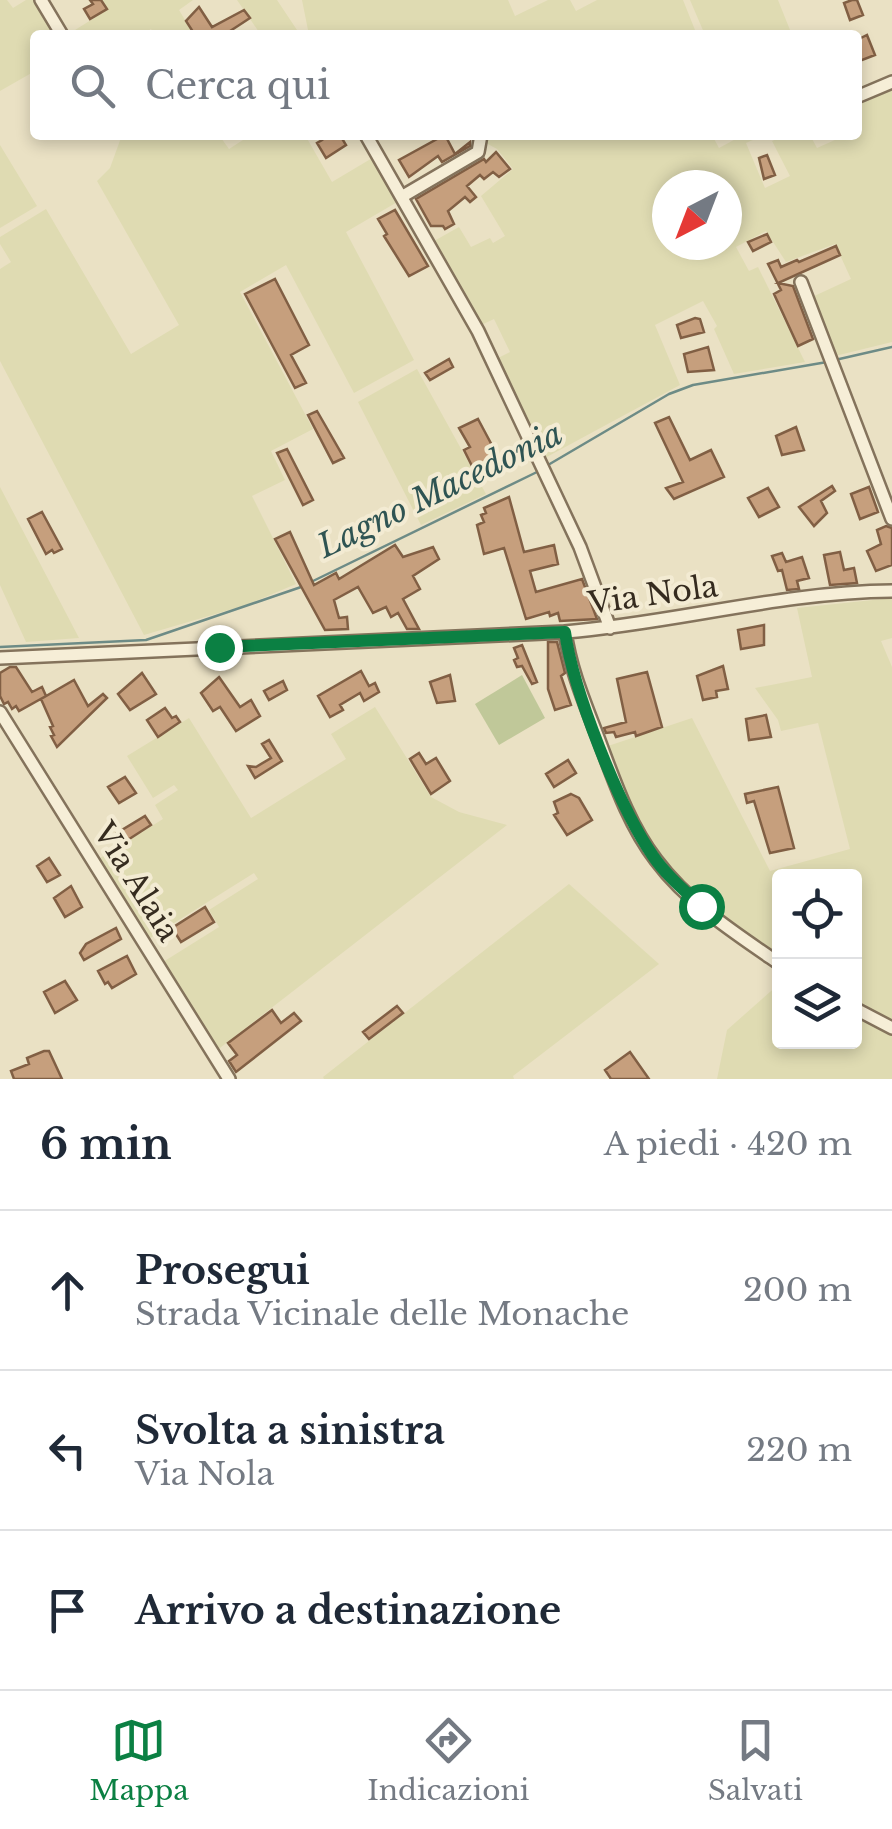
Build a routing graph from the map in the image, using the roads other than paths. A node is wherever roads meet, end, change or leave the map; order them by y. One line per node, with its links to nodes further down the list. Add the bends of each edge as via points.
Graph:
1 (41, 0): 2 (street)
2 (59, 30)
3 (892, 82): 4 (street)
4 (862, 94)
5 (369, 140): 7 (street)
6 (480, 140): 7 (street, via 478,152)
7 (403, 196): 11 (street, via 510,396)
8 (801, 282): 9 (street)
9 (892, 519)
10 (892, 591): 11 (street, Via Nola, via 826,594)
11 (610, 628): 12 (street, Via Nola)
12 (565, 632): 13 (street, Via Nola); 15 (street, via 607,762 650,851 701,906)
13 (0, 658)
14 (0, 712): 18 (street, Via Alaia)
15 (773, 959)
16 (862, 1012): 17 (street)
17 (892, 1028)
18 (229, 1079)

